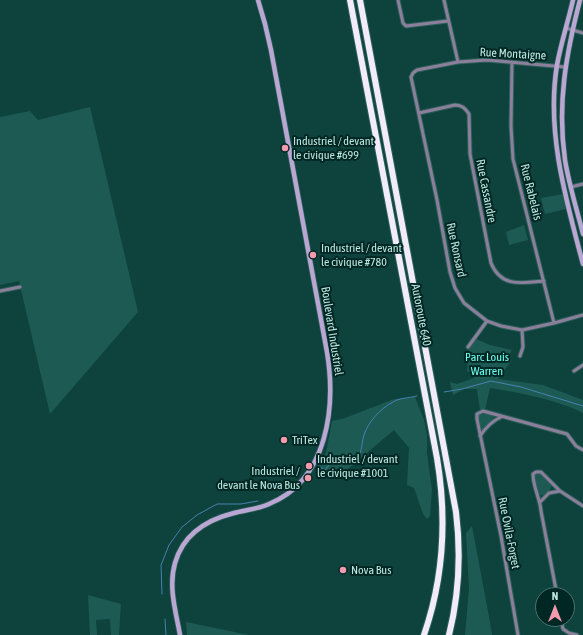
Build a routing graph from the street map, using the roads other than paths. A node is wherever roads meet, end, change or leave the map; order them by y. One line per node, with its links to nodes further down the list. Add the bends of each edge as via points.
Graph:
1 (258, 0): 41 (street, Boulevard Industriel, via 269,40 327,352 329,412 318,456 304,478 293,489 267,505 208,522 185,542 176,559 172,578 172,593)
2 (350, 0): 42 (highway, Autoroute 640, via 442,492 441,567)
3 (360, 0): 43 (highway, Autoroute 640, via 455,506 458,567)
4 (398, 0): 8 (street, via 406,26)
5 (444, 0): 8 (street)
6 (573, 0): 9 (street)
7 (580, 0): 10 (street)
8 (448, 21): 12 (street)
9 (566, 28): 10 (street); 14 (street)
10 (572, 30): 11 (street); 15 (street)
11 (583, 33)
12 (458, 62): 13 (street, Rue Montaigne); 16 (street, Rue Montaigne)
13 (512, 62): 14 (street, Rue Montaigne); 22 (street, Rue Rabelais, via 510,126 513,159)
14 (557, 66): 15 (street, Rue Montaigne); 21 (street, via 556,144)
15 (565, 67): 19 (street, via 562,128)
16 (413, 73): 17 (street, Rue Ronsard, via 411,77)
17 (419, 112): 22 (street, Rue Cassandre, via 455,105 461,105 466,109 469,114 470,154 494,270 498,276 516,283); 26 (street, Rue Ronsard, via 455,288 464,302)
18 (583, 184): 19 (street)
19 (571, 187): 20 (street)
20 (583, 234)
21 (583, 264)
22 (544, 281): 27 (street, Rue Rabelais)
23 (20, 287): 24 (street)
24 (0, 291)
25 (583, 315): 27 (street, Rue Ronsard)
26 (487, 321): 28 (street, Rue Ronsard); 29 (street)
27 (554, 323): 28 (street, Rue Ronsard)
28 (522, 330): 30 (street, via 523,347)
29 (468, 347)
30 (520, 356)
31 (583, 365): 32 (street)
32 (574, 371)
33 (501, 416): 34 (street, via 484,429); 34 (street, Rue Ovila-Forget, via 483,412 478,414); 35 (street, Rue Ovila-Forget, via 567,434 576,446)
34 (480, 436): 44 (street, Rue Ovila-Forget)
35 (583, 450)
36 (560, 491): 37 (street, via 549,493); 37 (street, via 540,472 536,472 533,479); 38 (street)
37 (540, 502): 39 (street)
38 (583, 506)
39 (555, 587)
40 (563, 627): 45 (street, via 569,633)
41 (180, 635)
42 (424, 635)
43 (450, 635)
44 (518, 635)
45 (577, 635)

